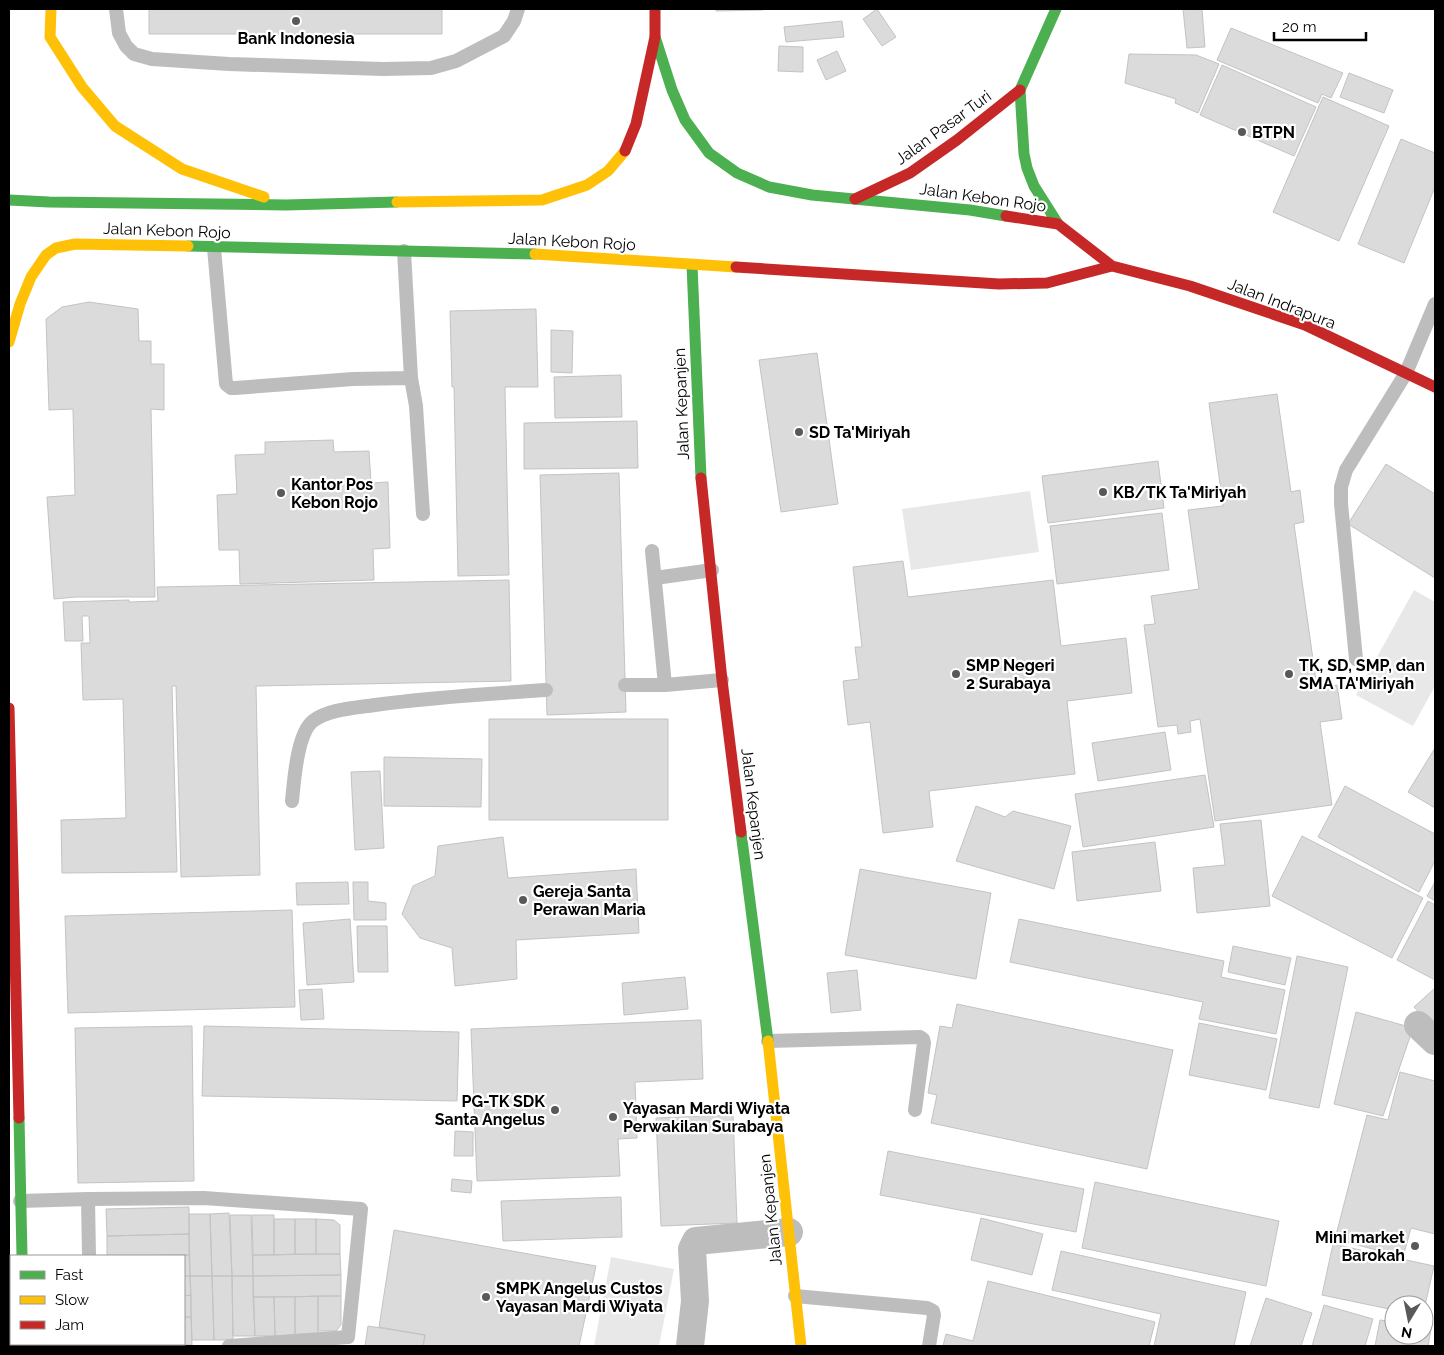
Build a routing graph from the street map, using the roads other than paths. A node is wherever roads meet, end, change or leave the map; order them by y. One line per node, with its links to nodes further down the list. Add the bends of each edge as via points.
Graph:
1 (51, 9): 10 (main road, via 50,37 82,87 115,126 182,169)
2 (116, 9): 3 (lane, via 119,33 126,46 134,54 152,59 383,69 431,68 456,61 504,36)
3 (518, 9)
4 (655, 9): 6 (main road)
5 (1056, 9): 7 (main road, Jalan Pasar Turi)
6 (655, 37): 8 (main road, Jalan Kebon Rojo, via 685,120 710,153 737,173 769,187); 10 (main road, Jalan Kebon Rojo, via 636,124 624,153 608,171 587,185 542,200)
7 (1020, 90): 8 (main road, Jalan Pasar Turi, via 910,173); 11 (main road, Jalan Pasar Turi, via 1027,168 1034,186)
8 (855, 199): 11 (main road, Jalan Kebon Rojo, via 960,209)
9 (9, 200): 10 (main road, Jalan Kebon Rojo)
10 (286, 205)
11 (1058, 224): 15 (main road, Jalan Kebon Rojo)
12 (214, 248): 13 (main road, Jalan Kebon Rojo); 17 (main road, Jalan Kebon Rojo, via 76,244 58,247 47,254 27,285); 19 (lane, via 228,386)
13 (404, 251): 14 (main road, Jalan Kebon Rojo, via 536,254); 19 (lane)
14 (692, 265): 15 (main road, Jalan Kebon Rojo, via 999,284 1047,282); 23 (main road, Jalan Kepanjen, via 700,464)
15 (1112, 266): 18 (main road, Jalan Indrapura, via 1190,286 1305,326)
16 (1435, 304): 18 (lane)
17 (9, 342)
18 (1406, 373): 20 (main road, Jalan Indrapura); 25 (lane, via 1346,470 1341,487)
19 (411, 378): 21 (lane, via 416,406)
20 (1435, 387)
21 (423, 514)
22 (652, 551): 24 (lane)
23 (712, 570): 24 (lane); 26 (main road, Jalan Kepanjen)
24 (655, 578): 28 (lane)
25 (1356, 659)
26 (722, 680): 28 (lane); 33 (main road, Jalan Kepanjen)
27 (625, 685): 28 (lane)
28 (665, 685)
29 (546, 690): 31 (lane, via 402,701 329,714 311,722 301,742)
30 (9, 708): 32 (main road)
31 (292, 801)
32 (11, 897): 36 (main road)
33 (768, 1041): 34 (lane, via 920,1037 924,1043); 37 (main road, Jalan Kepanjen)
34 (915, 1110)
35 (88, 1199): 36 (lane); 40 (lane); 42 (lane, via 204,1198 361,1209 348,1337)
36 (20, 1201): 38 (main road)
37 (789, 1232): 41 (main road, Jalan Kepanjen); 43 (street, via 696,1241 692,1249 695,1301)
38 (15, 1237): 39 (main road)
39 (22, 1255)
40 (89, 1255)
41 (796, 1296): 44 (main road, Jalan Kepanjen); 45 (lane, via 927,1308 934,1315)
42 (229, 1346)
43 (690, 1346)
44 (801, 1346)
45 (929, 1346)

